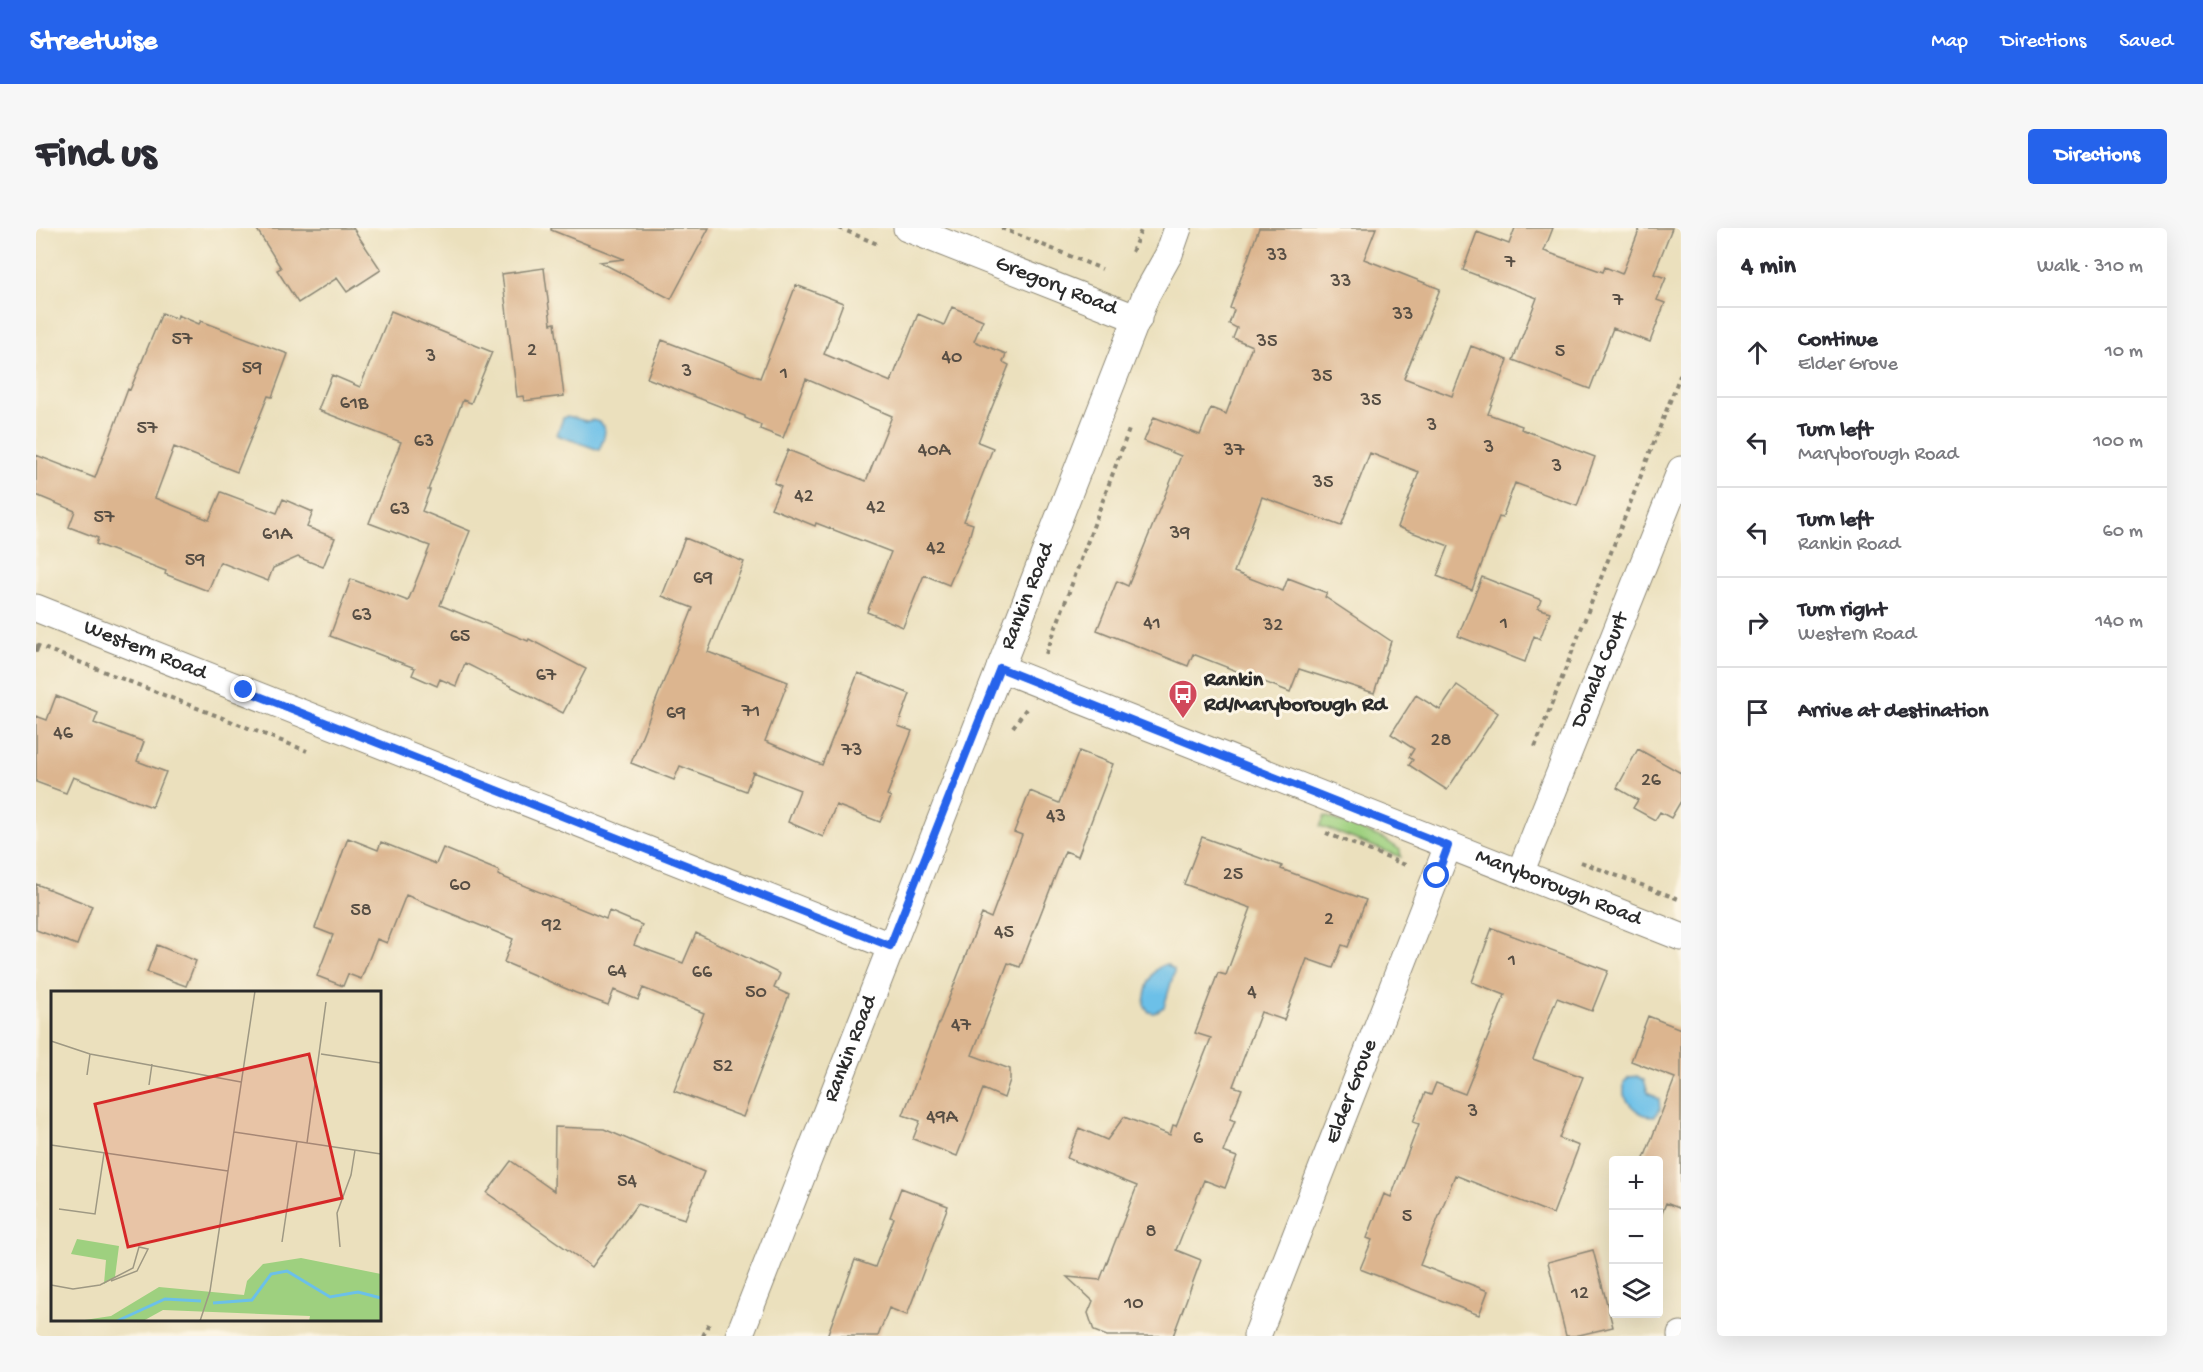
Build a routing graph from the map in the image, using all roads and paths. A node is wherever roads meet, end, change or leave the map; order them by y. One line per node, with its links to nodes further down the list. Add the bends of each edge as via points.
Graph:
1 (907, 228): 5 (street, Gregory Road)
2 (1001, 228): 4 (path)
3 (1178, 228): 5 (street, Rankin Road)
4 (1111, 273)
5 (1138, 319): 13 (street, Rankin Road)
6 (1681, 373): 14 (path)
7 (1130, 426): 12 (path)
8 (1681, 470): 17 (street, Donald Court)
9 (36, 608): 20 (street, Western Road)
10 (36, 645): 11 (path)
11 (36, 652)
12 (1046, 654)
13 (1000, 668): 15 (street, Maryborough Road); 20 (street, Rankin Road)
14 (1532, 753)
15 (1448, 846): 17 (street, Maryborough Road); 22 (street, Elder Grove)
16 (1573, 859): 18 (path)
17 (1520, 873): 19 (street, Maryborough Road)
18 (1681, 900)
19 (1681, 937)
20 (890, 946): 21 (street, Rankin Road)
21 (738, 1336)
22 (1257, 1336)

